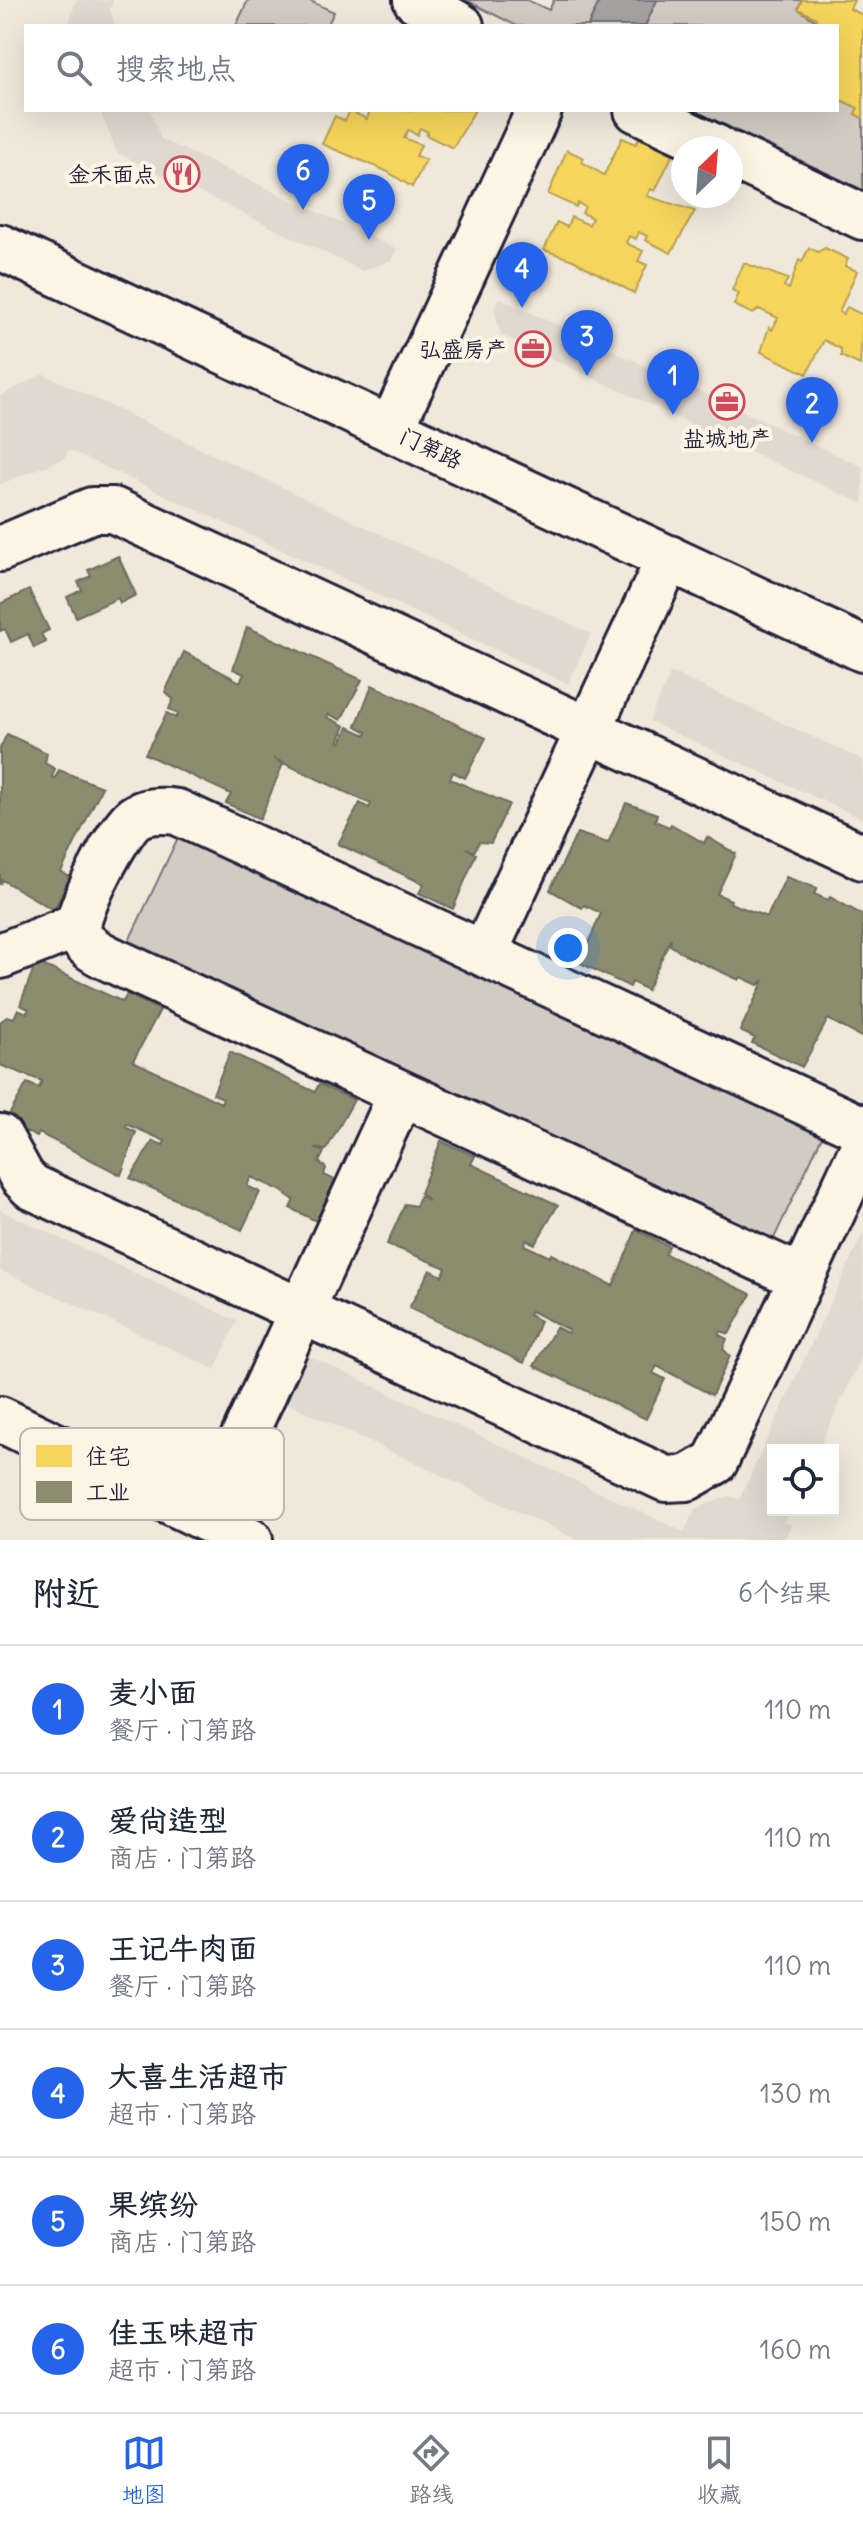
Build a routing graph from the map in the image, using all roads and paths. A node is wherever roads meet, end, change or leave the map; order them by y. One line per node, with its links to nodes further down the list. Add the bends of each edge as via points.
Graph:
1 (416, 0): 2 (street)
2 (458, 24)
3 (512, 112): 10 (street)
4 (538, 112): 10 (street)
5 (641, 112): 6 (street)
6 (692, 136)
7 (743, 161): 8 (street)
8 (863, 217)
9 (0, 247): 10 (street, 门第路)
10 (380, 424): 12 (street, 门第路)
11 (0, 549): 14 (street, via 92,510 113,510)
12 (669, 558): 13 (street, 门第路); 16 (street)
13 (863, 649)
14 (863, 857)
15 (78, 925): 16 (street, via 121,832 139,815 165,810); 17 (street); 18 (street, via 81,937 100,954)
16 (484, 954): 19 (street)
17 (0, 956)
18 (401, 1094): 22 (street); 23 (street)
19 (863, 1129)
20 (0, 1137): 23 (street, via 32,1187)
21 (859, 1168): 22 (street)
22 (802, 1278): 23 (street, via 715,1462 678,1480 647,1473)
23 (299, 1312): 25 (street)
24 (0, 1419): 26 (street)
25 (247, 1428)
26 (20, 1429)
27 (208, 1520): 28 (street)
28 (250, 1540)

